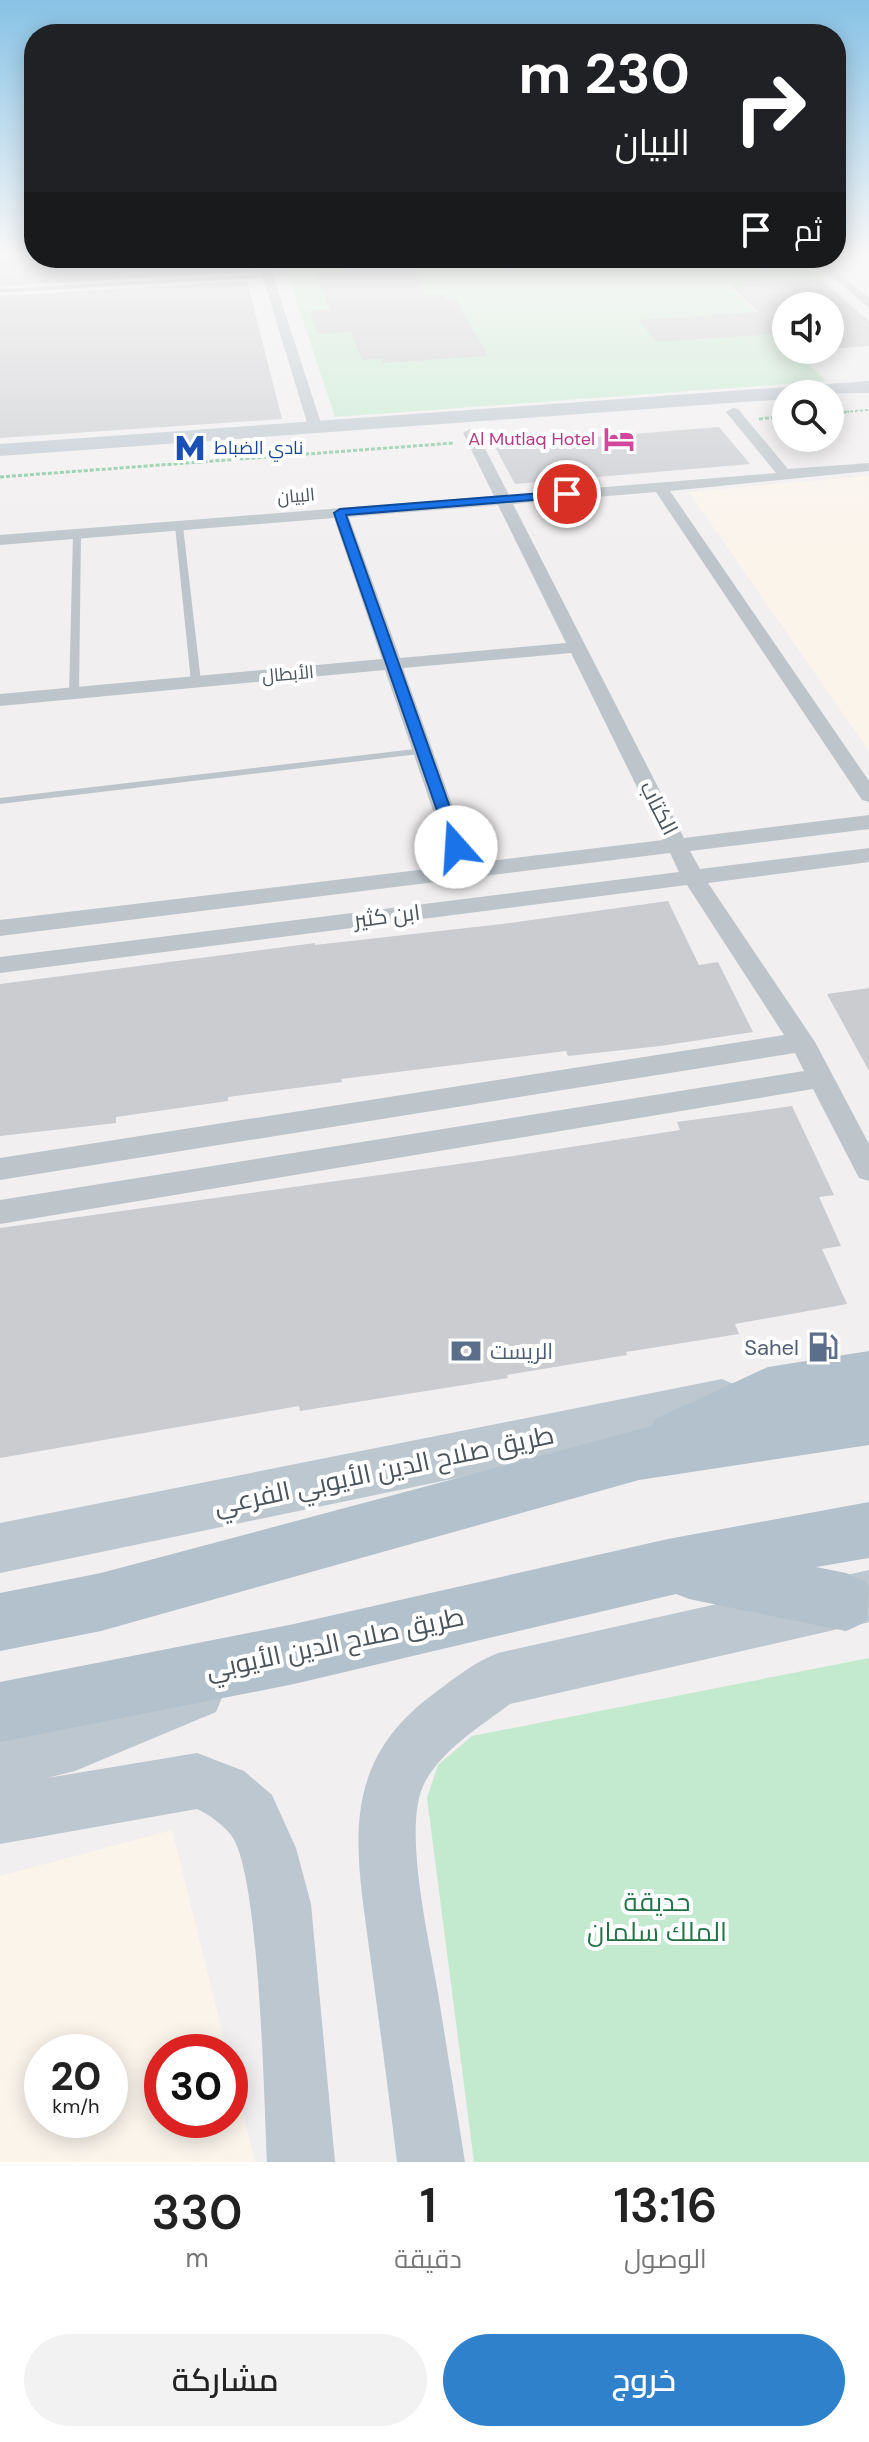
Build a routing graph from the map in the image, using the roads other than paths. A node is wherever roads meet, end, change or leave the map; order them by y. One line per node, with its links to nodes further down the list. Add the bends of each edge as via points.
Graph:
1 (292, 354): 7 (street)
2 (869, 387): 7 (main road)
3 (869, 401): 4 (main road)
4 (844, 403)
5 (772, 409): 6 (main road)
6 (733, 412): 8 (main road); 12 (street)
7 (316, 429): 9 (main road)
8 (472, 437): 11 (main road); 14 (street, الكتاب)
9 (0, 450)
10 (869, 467): 12 (street, البيان)
11 (0, 469)
12 (786, 475): 13 (street, البيان)
13 (660, 487): 14 (street, البيان); 25 (street)
14 (504, 499): 15 (street, البيان); 19 (street, الكتاب)
15 (340, 513): 16 (street, البيان); 20 (street)
16 (179, 526): 17 (street, البيان); 21 (lane)
17 (77, 534): 18 (street, البيان); 22 (lane)
18 (0, 540)
19 (577, 647): 20 (street, الأبطال); 29 (street, الكتاب)
20 (393, 664): 21 (street, الأبطال); 24 (street)
21 (196, 682): 22 (street, الأبطال)
22 (74, 694): 23 (street, الأبطال)
23 (0, 700)
24 (423, 751): 27 (lane); 31 (street)
25 (861, 772): 26 (street)
26 (869, 796)
27 (0, 801)
28 (869, 822): 29 (street, ابن كثير)
29 (678, 845): 31 (street, ابن كثير); 32 (street, الكتاب)
30 (869, 855): 32 (street, ابن كثير)
31 (465, 872): 33 (street, ابن كثير)
32 (693, 878): 34 (street, ابن كثير); 35 (street, الكتاب)
33 (0, 928)
34 (0, 965)
35 (802, 1042): 36 (street, الكتاب); 37 (street)
36 (819, 1078): 38 (street, الكتاب); 39 (street)
37 (0, 1169)
38 (869, 1170)
39 (0, 1212)
40 (869, 1374): 41 (main road)
41 (768, 1391): 43 (main road); 45 (main road, طريق صلاح الدين الأيوبي الفرعي)
42 (869, 1420): 43 (main road)
43 (639, 1454): 48 (main road, via 101,1602)
44 (869, 1530): 46 (main road, طريق صلاح الدين الأيوبي)
45 (0, 1548)
46 (668, 1567): 47 (main road, طريق صلاح الدين الأيوبي); 49 (main road, طريق صلاح الدين الأيوبي)
47 (858, 1599): 54 (main road, via 498,1680 416,1746 398,1771 385,1830)
48 (0, 1622)
49 (294, 1654): 50 (main road, طريق صلاح الدين الأيوبي); 51 (main road, via 75,1743)
50 (0, 1712)
51 (0, 1762)
52 (0, 1815): 53 (main road, via 197,1781 224,1791 252,1815 267,1848 281,1904)
53 (301, 2162)
54 (431, 2162)

